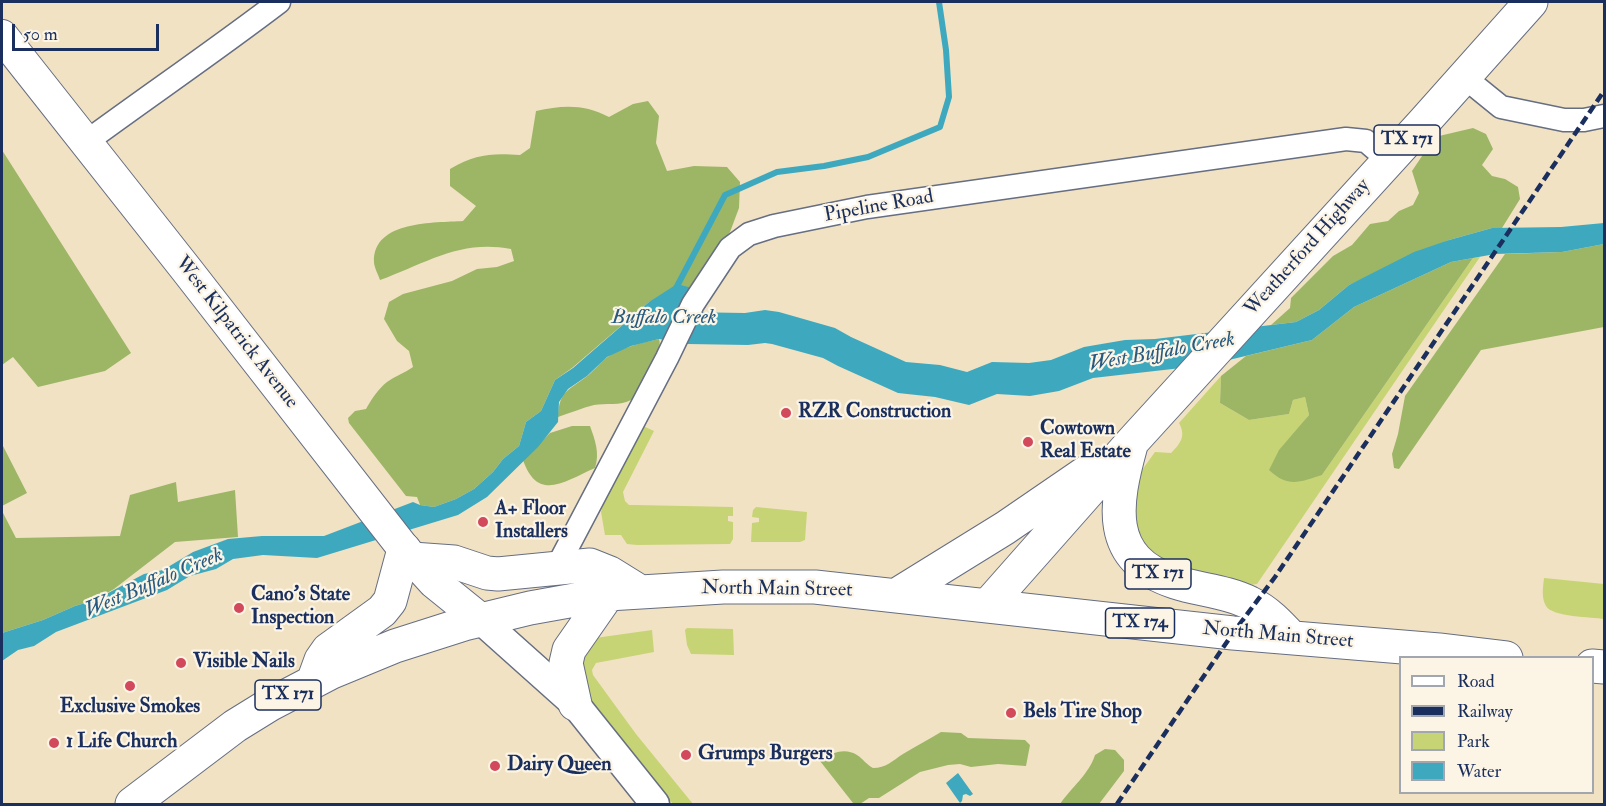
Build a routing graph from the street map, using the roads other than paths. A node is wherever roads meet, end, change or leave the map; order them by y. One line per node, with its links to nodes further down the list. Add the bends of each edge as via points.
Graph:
1 (279, 2): 6 (street)
2 (1531, 2): 4 (main road, Weatherford Highway / TX 171)
3 (2, 36): 6 (main road, West Kilpatrick Avenue)
4 (1464, 77): 5 (street, via 1501,107 1564,120); 7 (main road, Weatherford Highway / TX 171)
5 (1605, 116)
6 (86, 142): 9 (main road, West Kilpatrick Avenue)
7 (1388, 160): 8 (main road, Weatherford Highway / TX 171); 10 (street, Pipeline Road, via 1366,141 1346,139 867,207 749,234 730,248 693,304)
8 (1133, 441): 12 (main road, TX 171, via 1005,528); 13 (main road, TX 171); 15 (main road, TX 171, via 1119,506 1123,536 1135,561 1173,581 1250,603)
9 (408, 554): 10 (main road, via 487,573); 14 (main road, West Kilpatrick Avenue, via 434,582); 17 (main road, via 390,601 328,650)
10 (556, 569): 11 (main road, via 591,565 610,573)
11 (623, 593): 12 (main road, North Main Street / TX 171, via 732,586 815,587); 14 (main road, North Main Street / TX 171); 18 (main road, via 569,650 566,663)
12 (895, 596): 13 (main road, North Main Street / TX 171)
13 (988, 605): 15 (main road, North Main Street / TX 174)
14 (481, 620): 17 (main road, North Main Street / TX 171, via 395,646); 18 (street)
15 (1292, 638): 16 (main road, North Main Street / TX 174)
16 (1495, 656)
17 (313, 682): 19 (main road, North Main Street / TX 171, via 235,726)
18 (575, 704): 20 (street)
19 (132, 804)
20 (655, 804)

